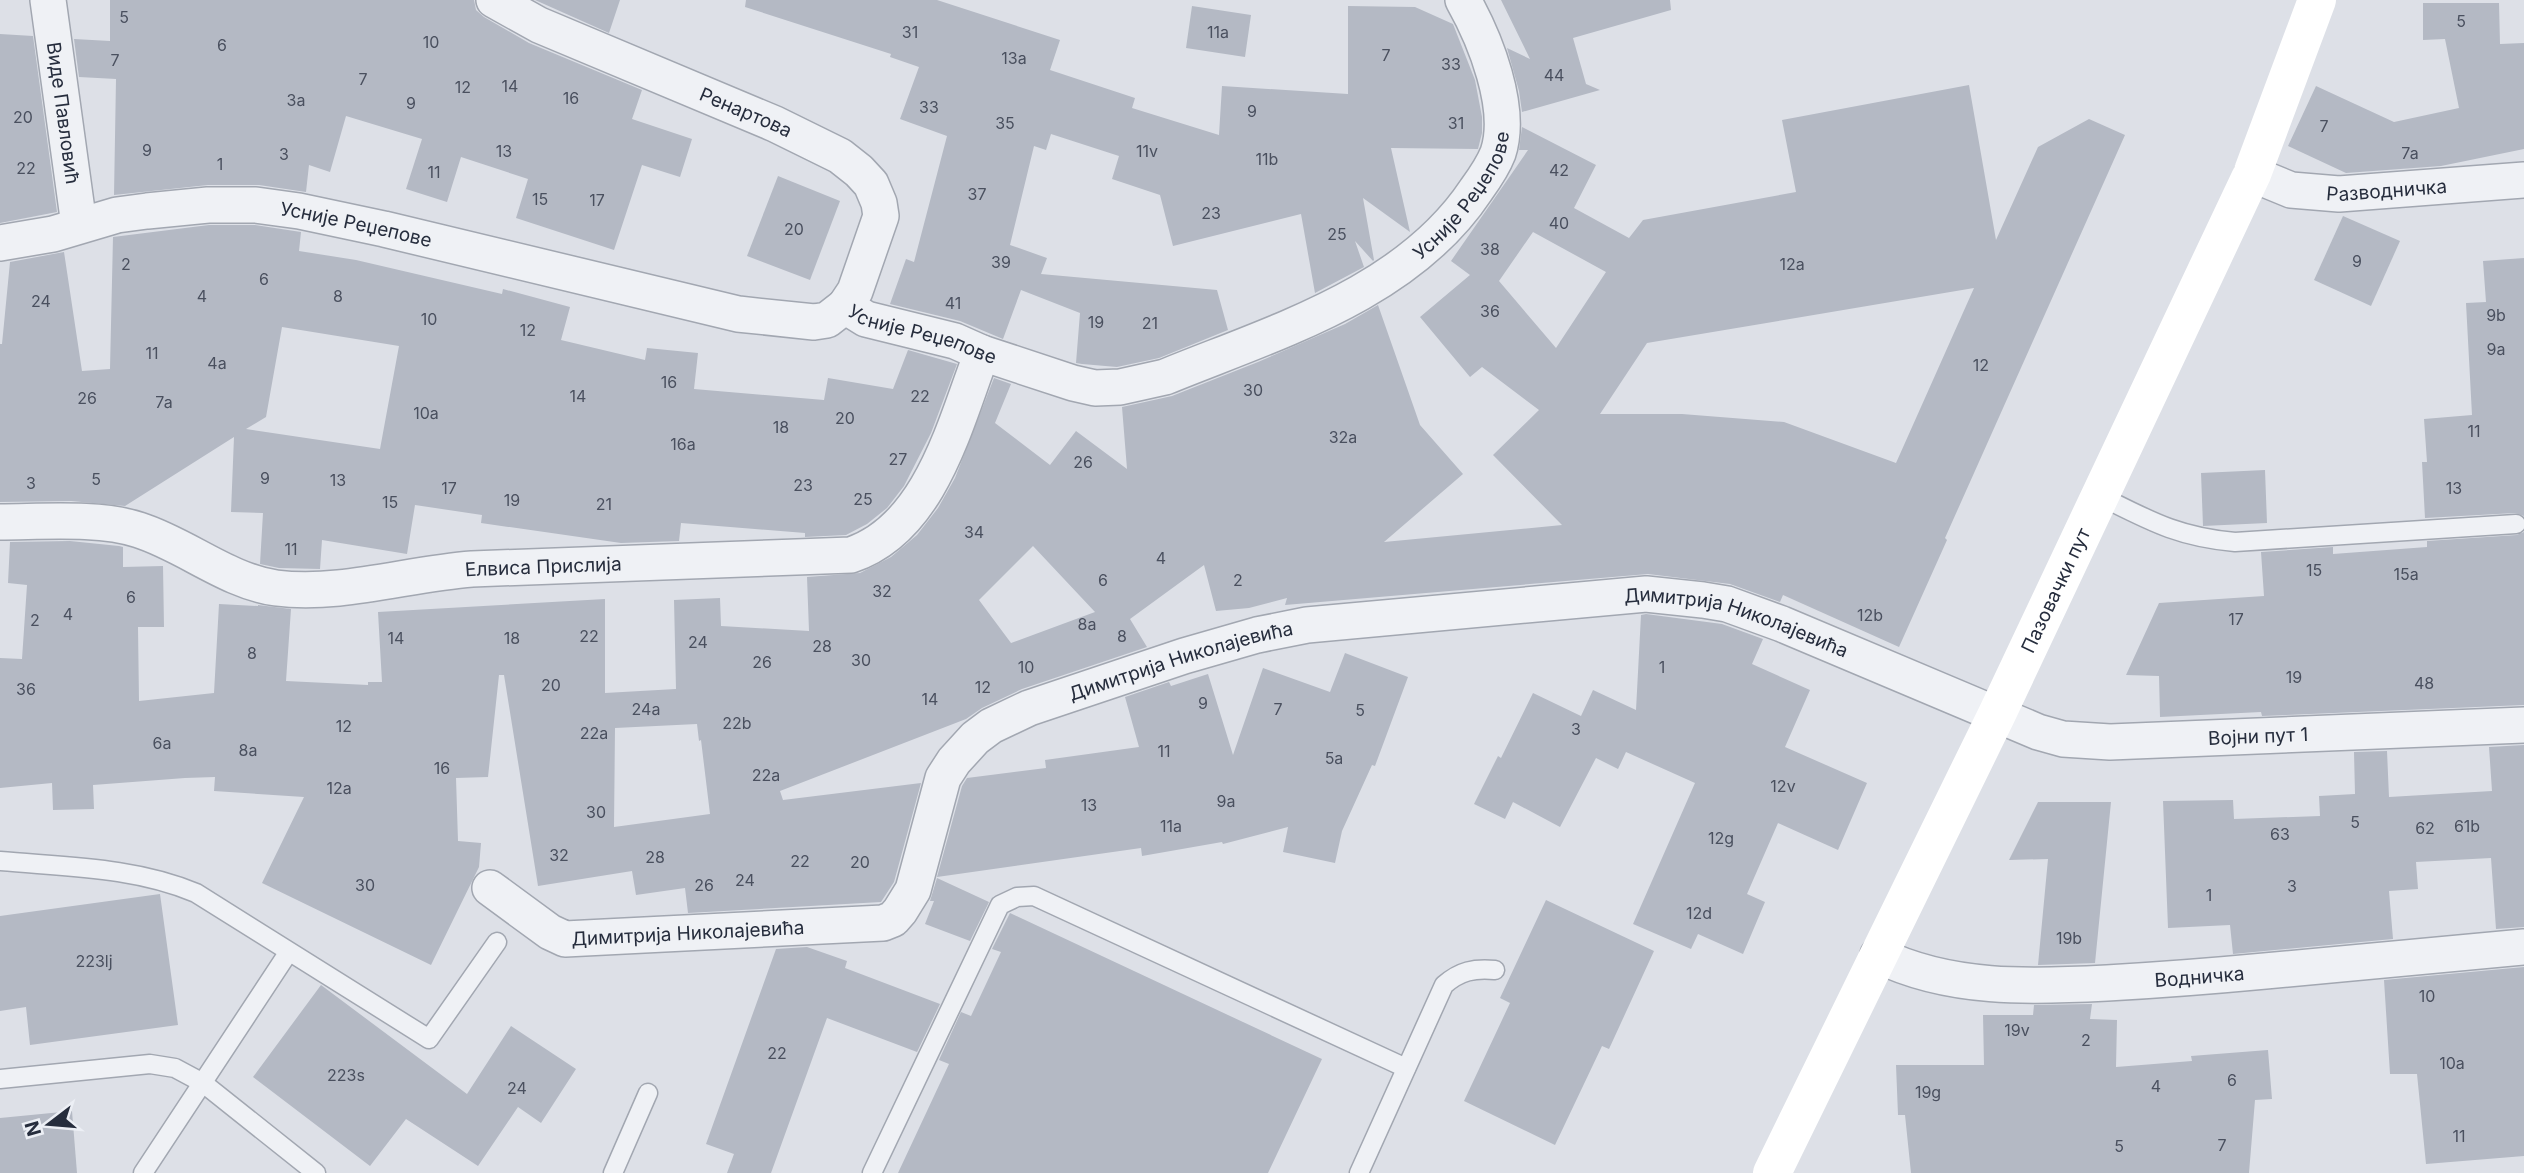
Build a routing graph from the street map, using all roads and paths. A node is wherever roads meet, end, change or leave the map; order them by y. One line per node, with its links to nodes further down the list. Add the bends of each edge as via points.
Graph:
1 (48, 0): 7 (street, Виде Павловић)
2 (494, 0): 9 (street, Ренартова, via 540,25 775,124 840,156 859,171 871,184 881,216 855,291)
3 (1463, 0): 10 (street, Усније Реџепове, via 1482,39 1497,91 1502,123 1498,153 1467,205 1397,271 1315,316 1143,383 1095,388)
4 (2317, 0): 5 (street, Пазовачки пут)
5 (2252, 174): 6 (street, Разводничка, via 2291,190 2339,194); 11 (street, Пазовачки пут)
6 (2524, 180)
7 (79, 225): 8 (street, Усније Реџепове); 9 (street, Усније Реџепове, via 147,211 256,205 384,229 738,314 814,322 827,320)
8 (0, 243)
9 (845, 306): 10 (street, Усније Реџепове, via 866,319 955,341)
10 (982, 353): 12 (street, Елвиса Прислија, via 925,491 889,535 852,555 472,569 312,591 241,580 206,560 115,524)
11 (2100, 496): 13 (lane, via 2166,529 2209,540); 14 (street, Пазовачки пут)
12 (0, 522)
13 (2516, 524)
14 (1997, 714): 15 (street, Војни пут 1, via 2063,739 2110,742); 17 (street, Димитрија Николајевића, via 1782,624 1727,604 1680,597 1619,596 1307,625 1184,656 1029,708 991,726 975,738 943,778 913,890 893,919 883,923 565,939); 21 (street, Пазовачки пут)
15 (2524, 725)
16 (0, 861): 20 (lane, via 134,873 170,882)
17 (490, 888)
18 (497, 942): 20 (lane, via 429,1039)
19 (2524, 947): 21 (street, Водничка, via 2178,979 2049,986 1959,980 1906,969)
20 (288, 953): 25 (lane)
21 (1878, 955): 32 (street, Пазовачки пут)
22 (1495, 970): 23 (lane, via 1465,971 1444,985)
23 (1406, 1068): 30 (lane, via 1034,896 1017,897 1000,905); 31 (lane)
24 (0, 1079): 25 (lane, via 150,1064 175,1068)
25 (203, 1083): 27 (lane); 28 (lane)
26 (648, 1093): 29 (lane)
27 (142, 1173)
28 (316, 1173)
29 (613, 1173)
30 (872, 1173)
31 (1359, 1173)
32 (1772, 1173)

